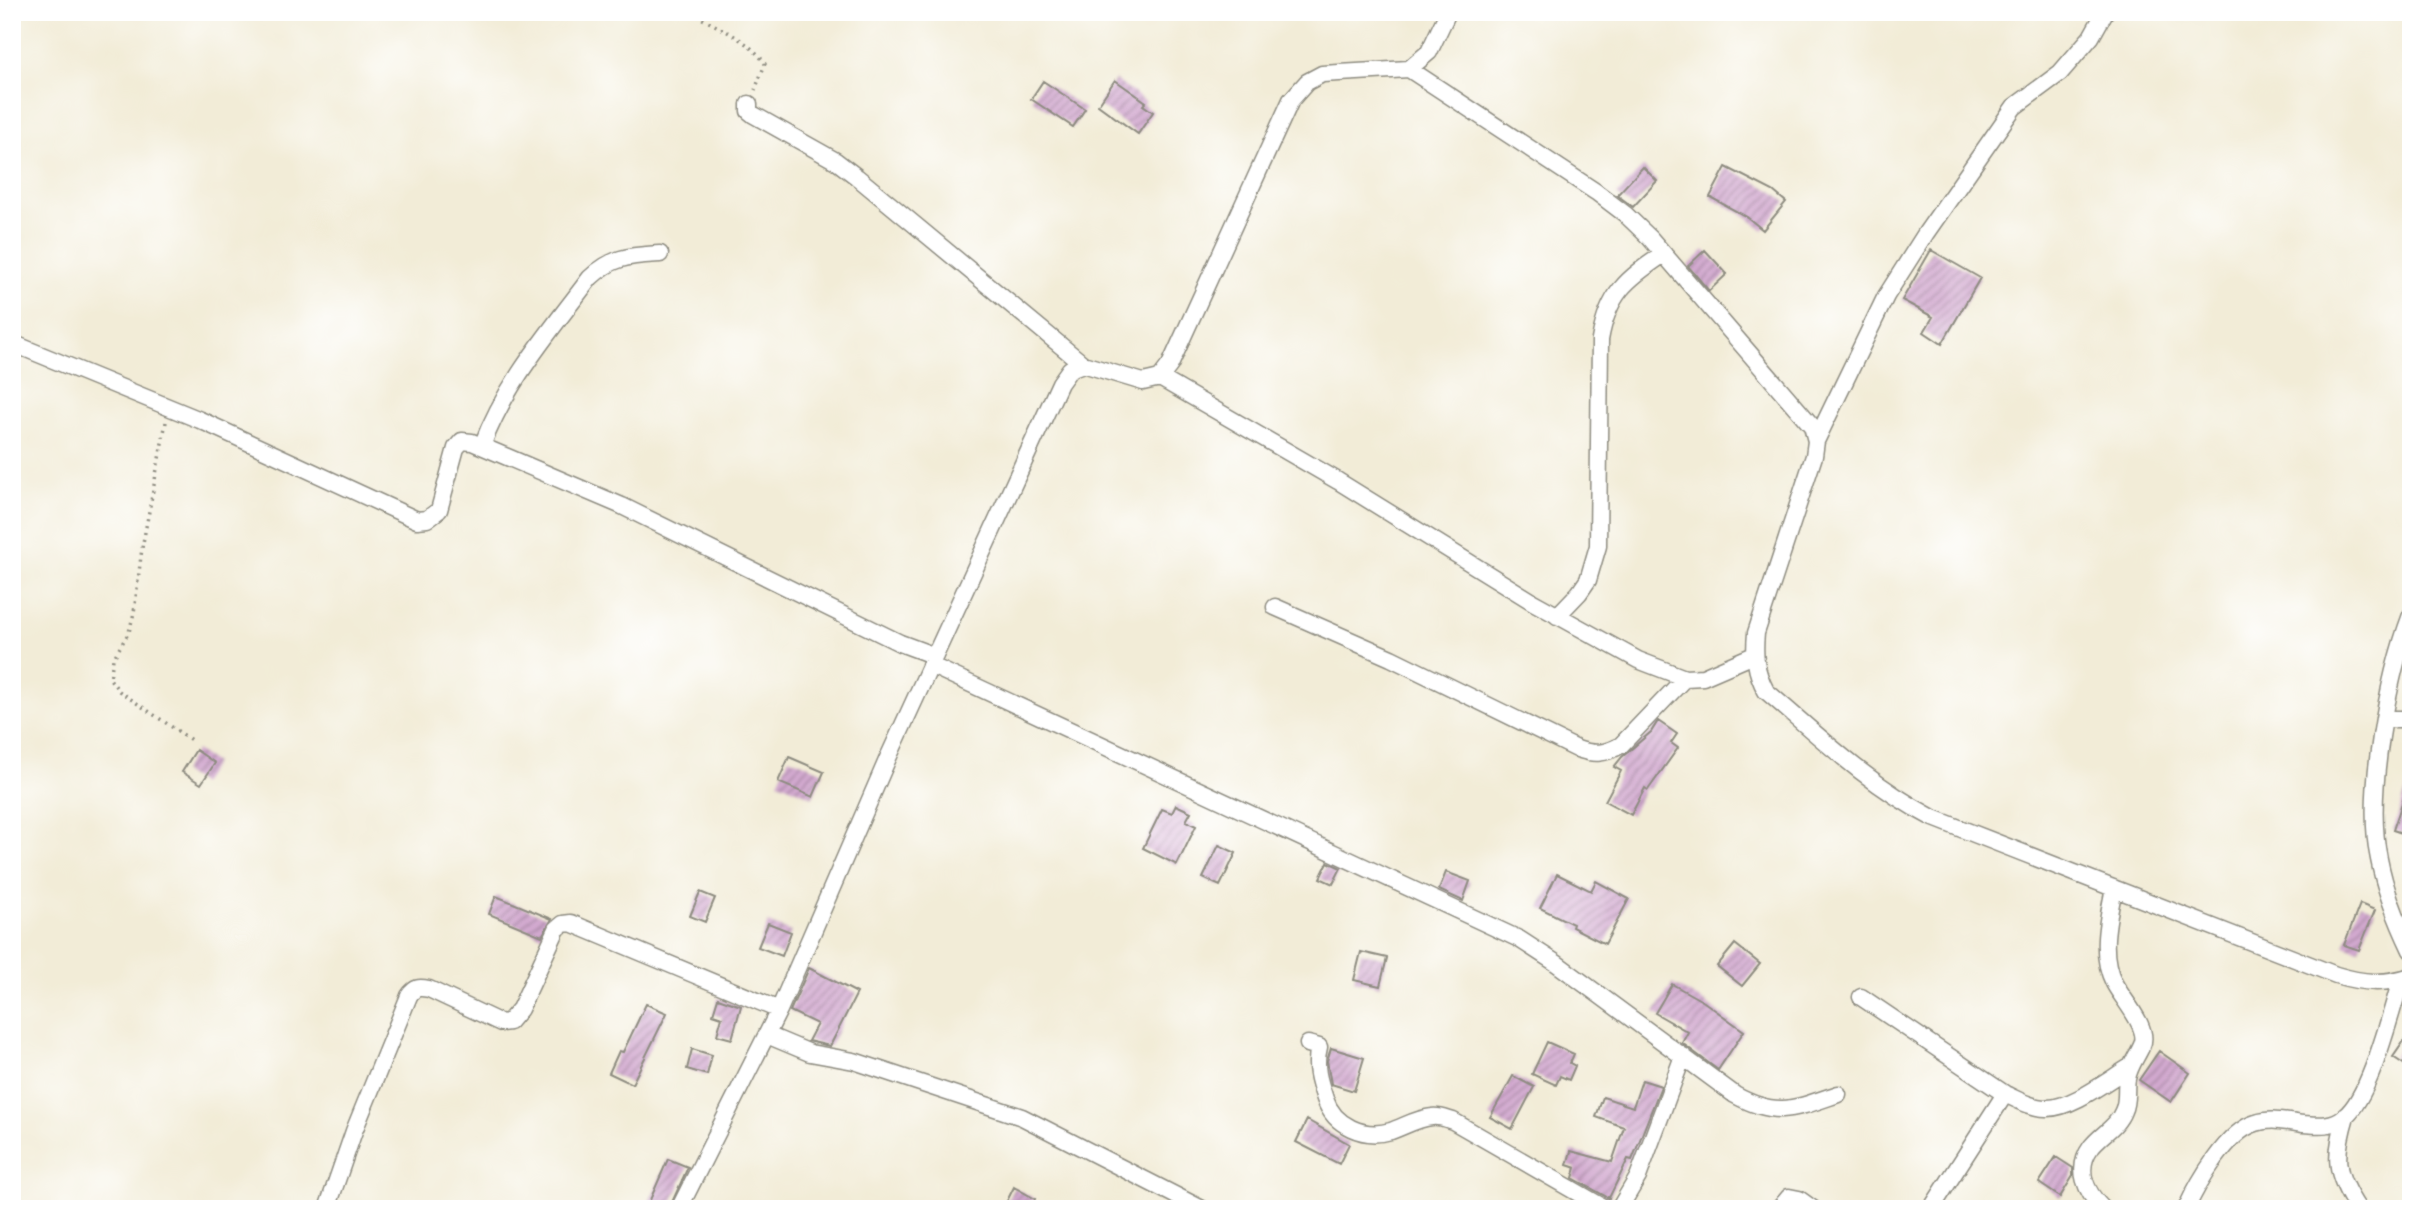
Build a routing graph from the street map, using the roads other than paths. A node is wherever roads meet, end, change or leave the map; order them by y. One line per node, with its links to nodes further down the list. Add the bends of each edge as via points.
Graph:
1 (1448, 12): 3 (street, via 1429,52)
2 (2105, 12): 10 (street, via 2069,64 2014,107 1926,233 1886,296)
3 (1409, 69): 6 (street, via 1596,192); 9 (street, via 1322,74 1307,82 1291,100 1170,365)
4 (749, 104): 8 (street, via 754,116 857,177)
5 (660, 254): 11 (street, via 616,259 590,278 509,387)
6 (1664, 254): 10 (street, via 1801,412); 14 (street, via 1626,282 1604,318 1598,546 1588,580)
7 (12, 343): 11 (street, via 169,406 417,520 439,510 461,441)
8 (1083, 364): 9 (street, via 1143,382); 16 (street, via 1070,369 1060,383)
9 (1160, 378): 14 (street)
10 (1816, 441): 15 (street, via 1756,633)
11 (482, 446): 16 (street, via 622,506)
12 (1275, 607): 17 (street, via 1594,755 1621,745)
13 (2411, 615): 18 (street)
14 (1557, 616): 17 (street, via 1638,660)
15 (1754, 655): 17 (street, via 1703,677); 20 (street, via 1766,691 1898,800)
16 (933, 661): 24 (street); 27 (street, via 1519,939)
17 (1685, 678)
18 (2385, 719): 19 (street); 21 (street, via 2374,819 2378,857)
19 (2411, 719)
20 (2115, 888): 22 (street, via 2345,978 2386,984); 28 (street, via 2105,941 2108,965 2113,982 2144,1033)
21 (2411, 950)
22 (2406, 978): 31 (street, via 2369,1079)
23 (1861, 997): 30 (street)
24 (779, 1010): 25 (street); 33 (street, via 571,923 557,929 520,1009 509,1022 501,1023 429,989 414,989 354,1131)
25 (766, 1035): 34 (street); 35 (street, via 810,1054 854,1061 1013,1114)
26 (1308, 1044): 36 (street, via 1319,1046 1317,1072 1328,1107 1340,1122 1372,1133 1441,1117)
27 (1683, 1056): 29 (street, via 1735,1094 1769,1110); 37 (street, via 1643,1165)
28 (2130, 1067): 30 (street, via 2061,1106 2027,1104); 32 (street, via 2124,1110 2084,1163)
29 (1838, 1094)
30 (2005, 1094): 40 (street)
31 (2346, 1116): 42 (street, via 2332,1124 2252,1124 2228,1143 2210,1166); 43 (street, via 2337,1162)
32 (2085, 1202): 41 (street)
33 (327, 1209)
34 (679, 1209)
35 (1202, 1209)
36 (1606, 1209)
37 (1619, 1209)
38 (1779, 1209): 39 (street, via 1789,1197)
39 (1813, 1209)
40 (1931, 1209)
41 (2103, 1209)
42 (2186, 1209)
43 (2358, 1209)

